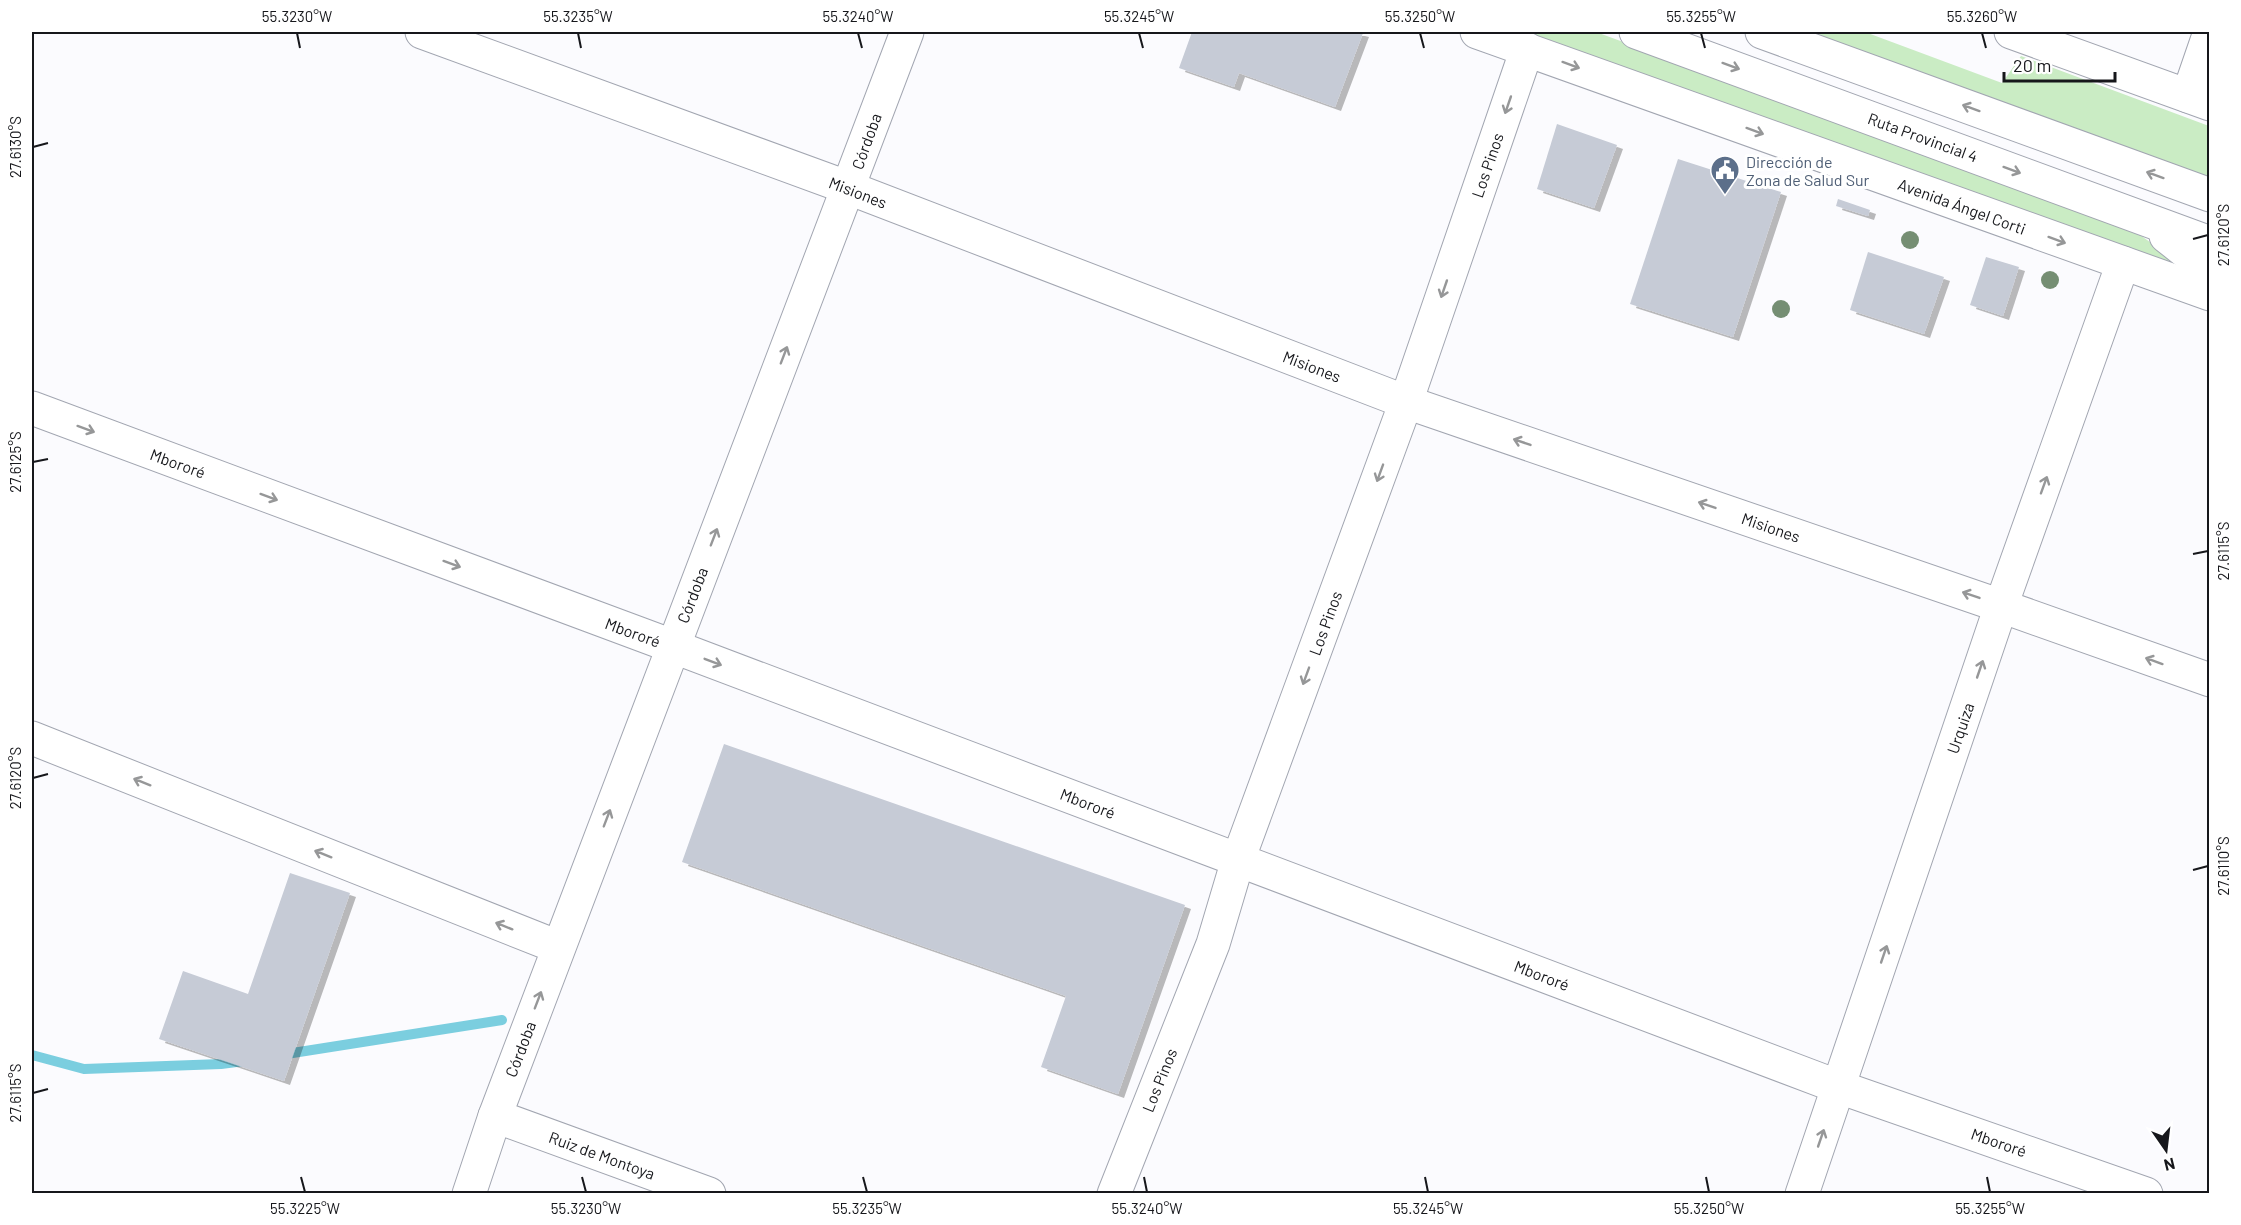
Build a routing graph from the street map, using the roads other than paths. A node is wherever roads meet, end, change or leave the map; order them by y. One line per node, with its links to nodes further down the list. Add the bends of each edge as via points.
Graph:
1 (422, 32): 10 (street, Misiones)
2 (907, 32): 10 (street, Córdoba)
3 (1477, 32): 8 (street, Avenida Ángel Corti)
4 (1636, 32): 12 (street, Ruta Provincial 4, one-way to 12)
5 (1762, 32): 11 (street, one-way to 5)
6 (2011, 32): 9 (street)
7 (2210, 32): 9 (street)
8 (1527, 49): 14 (street, Avenida Ángel Corti, one-way to 14); 17 (street, Los Pinos, one-way to 17)
9 (2199, 100)
10 (849, 188): 17 (street, Misiones); 20 (street, Córdoba, one-way to 10)
11 (2210, 195)
12 (2146, 220): 13 (street, Ruta Provincial 4); 15 (street)
13 (2210, 243)
14 (2123, 263): 16 (street, Avenida Ángel Corti); 19 (street, Urquiza, one-way to 14)
15 (2210, 271)
16 (2210, 294)
17 (1406, 402): 19 (street, Misiones, one-way to 17); 23 (street, Los Pinos, one-way to 23)
18 (32, 408): 20 (street, Mbororé, one-way to 20)
19 (2001, 606): 21 (street, Misiones, one-way to 19); 25 (street, Urquiza, one-way to 19)
20 (672, 646): 23 (street, Mbororé, one-way to 23); 24 (street, Córdoba, one-way to 20)
21 (2210, 680)
22 (32, 738): 24 (street, one-way to 22)
23 (1238, 860): 25 (street, Mbororé); 29 (street, Los Pinos, via 1213,944)
24 (558, 947): 26 (street, Córdoba, one-way to 24)
25 (1839, 1087): 30 (street, Urquiza, one-way to 25); 31 (street, Mbororé)
26 (495, 1116): 27 (street, Córdoba); 28 (street, Ruiz de Montoya)
27 (470, 1194)
28 (709, 1194)
29 (1114, 1194)
30 (1802, 1194)
31 (2146, 1194)

